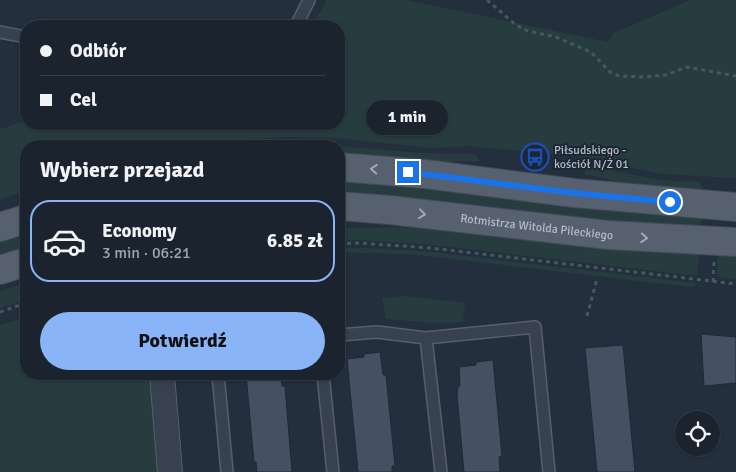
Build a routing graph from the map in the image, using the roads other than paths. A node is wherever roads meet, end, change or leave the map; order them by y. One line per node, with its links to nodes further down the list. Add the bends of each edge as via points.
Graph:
1 (309, 0): 2 (lane)
2 (299, 20)
3 (0, 32): 4 (lane)
4 (20, 36)
5 (345, 167): 7 (main road, one-way to 5)
6 (345, 206): 10 (main road, Rotmistrza Witolda Pileckiego, one-way to 10, via 608,235)
7 (736, 207)
8 (20, 221): 9 (main road)
9 (0, 227)
10 (736, 242)
11 (20, 264): 12 (main road)
12 (0, 270)
13 (345, 335): 14 (lane, via 377,332)
14 (426, 338): 21 (lane); 22 (lane, via 535,327)
15 (162, 380): 18 (street)
16 (219, 380): 19 (lane)
17 (323, 380): 20 (lane)
18 (170, 472)
19 (227, 472)
20 (332, 472)
21 (440, 472)
22 (549, 472)

